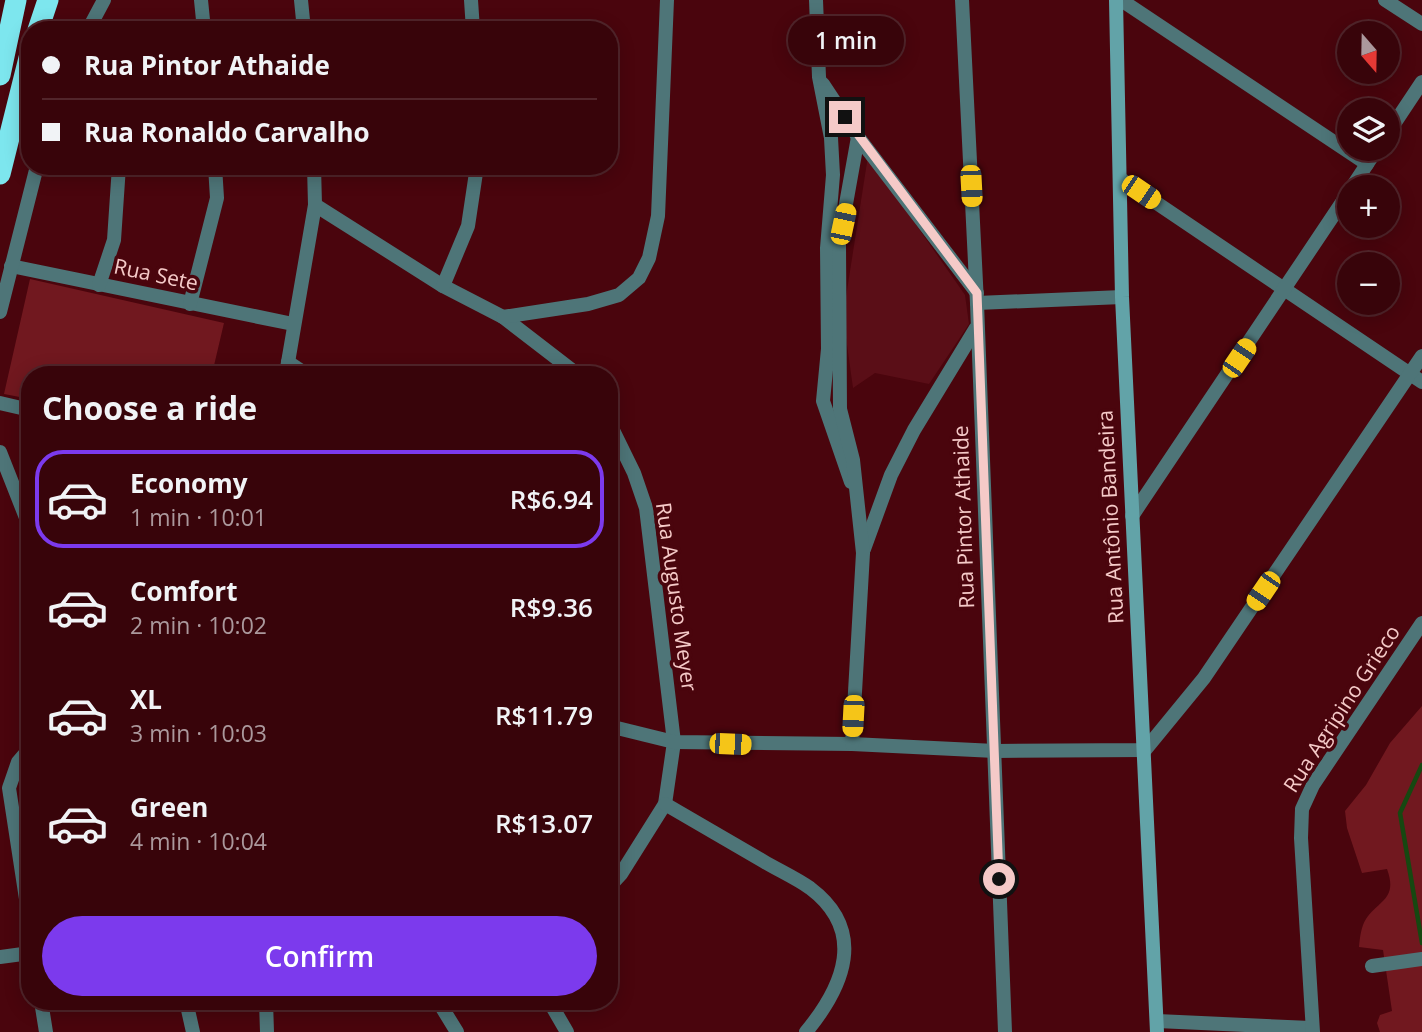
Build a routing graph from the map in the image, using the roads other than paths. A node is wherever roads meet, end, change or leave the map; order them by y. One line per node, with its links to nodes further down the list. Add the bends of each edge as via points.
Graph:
1 (16, 0): 19 (highway)
2 (48, 0): 12 (highway)
3 (201, 0): 15 (street)
4 (301, 0): 16 (street)
5 (471, 0): 17 (street)
6 (667, 0): 45 (street, via 658,216 649,258 639,278 619,295 588,304)
7 (816, 0): 20 (street)
8 (962, 0): 42 (street, Rua Pintor Athaide)
9 (1118, 0): 26 (street); 34 (street, Rua Antônio Bandeira)
10 (1385, 0): 18 (street)
11 (102, 2): 13 (street); 14 (street)
12 (41, 21)
13 (92, 21)
14 (103, 21)
15 (203, 21)
16 (303, 21)
17 (472, 21)
18 (1422, 24)
19 (0, 75)
20 (818, 77): 24 (street); 56 (street, via 831,138 833,175 822,401)
21 (1422, 82): 23 (street)
22 (21, 90): 27 (highway)
23 (1400, 115)
24 (858, 137): 42 (street); 56 (street, via 839,243 838,380)
25 (1369, 161): 26 (street)
26 (1367, 164): 33 (street)
27 (0, 174)
28 (35, 175): 37 (street)
29 (118, 175): 38 (street, via 114,240)
30 (216, 175): 43 (street, via 217,198)
31 (314, 175): 35 (street)
32 (476, 175): 39 (street, via 468,226)
33 (1360, 175)
34 (1121, 179): 40 (street); 41 (street, Rua Antônio Bandeira)
35 (314, 205): 39 (street); 46 (street)
36 (1337, 210): 40 (street)
37 (11, 266): 38 (street, Rua Sete); 44 (street)
38 (99, 285): 43 (street, Rua Sete)
39 (443, 286): 45 (street)
40 (1285, 290): 51 (street); 58 (street)
41 (1122, 297): 42 (street); 58 (street, Rua Antônio Bandeira)
42 (977, 298): 47 (street, Rua Pintor Athaide)
43 (190, 304): 46 (street, Rua Sete)
44 (0, 312)
45 (503, 317): 50 (street)
46 (293, 324): 49 (street)
47 (977, 326): 59 (street, via 891,475); 65 (street, Rua Pintor Athaide)
48 (1422, 356): 51 (street)
49 (287, 366)
50 (567, 366)
51 (1416, 378): 64 (street, via 1204,678)
52 (0, 403): 53 (street)
53 (21, 408)
54 (618, 440): 62 (street, Rua Augusto Meyer, via 646,508)
55 (0, 452): 57 (street)
56 (856, 492): 59 (street)
57 (21, 505)
58 (1132, 516): 64 (street, Rua Antônio Bandeira)
59 (863, 554): 63 (street)
60 (1422, 623): 80 (street, Rua Agripino Grieco, via 1313,785 1302,809)
61 (618, 728): 62 (street)
62 (674, 742): 63 (street); 67 (street, Rua Augusto Meyer)
63 (852, 744): 65 (street)
64 (1145, 750): 65 (street); 79 (street, Rua Antônio Bandeira)
65 (995, 751): 87 (street, Rua Pintor Athaide)
66 (21, 758): 68 (street, via 9,788)
67 (665, 804): 69 (street); 86 (street, via 811,888 835,914 845,937 845,965 825,1009)
68 (21, 866)
69 (618, 877)
70 (21, 954): 71 (street)
71 (0, 957)
72 (1422, 959): 73 (street)
73 (1372, 966)
74 (42, 1010): 81 (street)
75 (188, 1010): 82 (street)
76 (266, 1010): 83 (street)
77 (444, 1010): 84 (street)
78 (554, 1010): 85 (street)
79 (1157, 1027): 80 (street)
80 (1312, 1030)
81 (46, 1032)
82 (193, 1032)
83 (267, 1032)
84 (457, 1032)
85 (567, 1032)
86 (806, 1032)
87 (1004, 1032)

